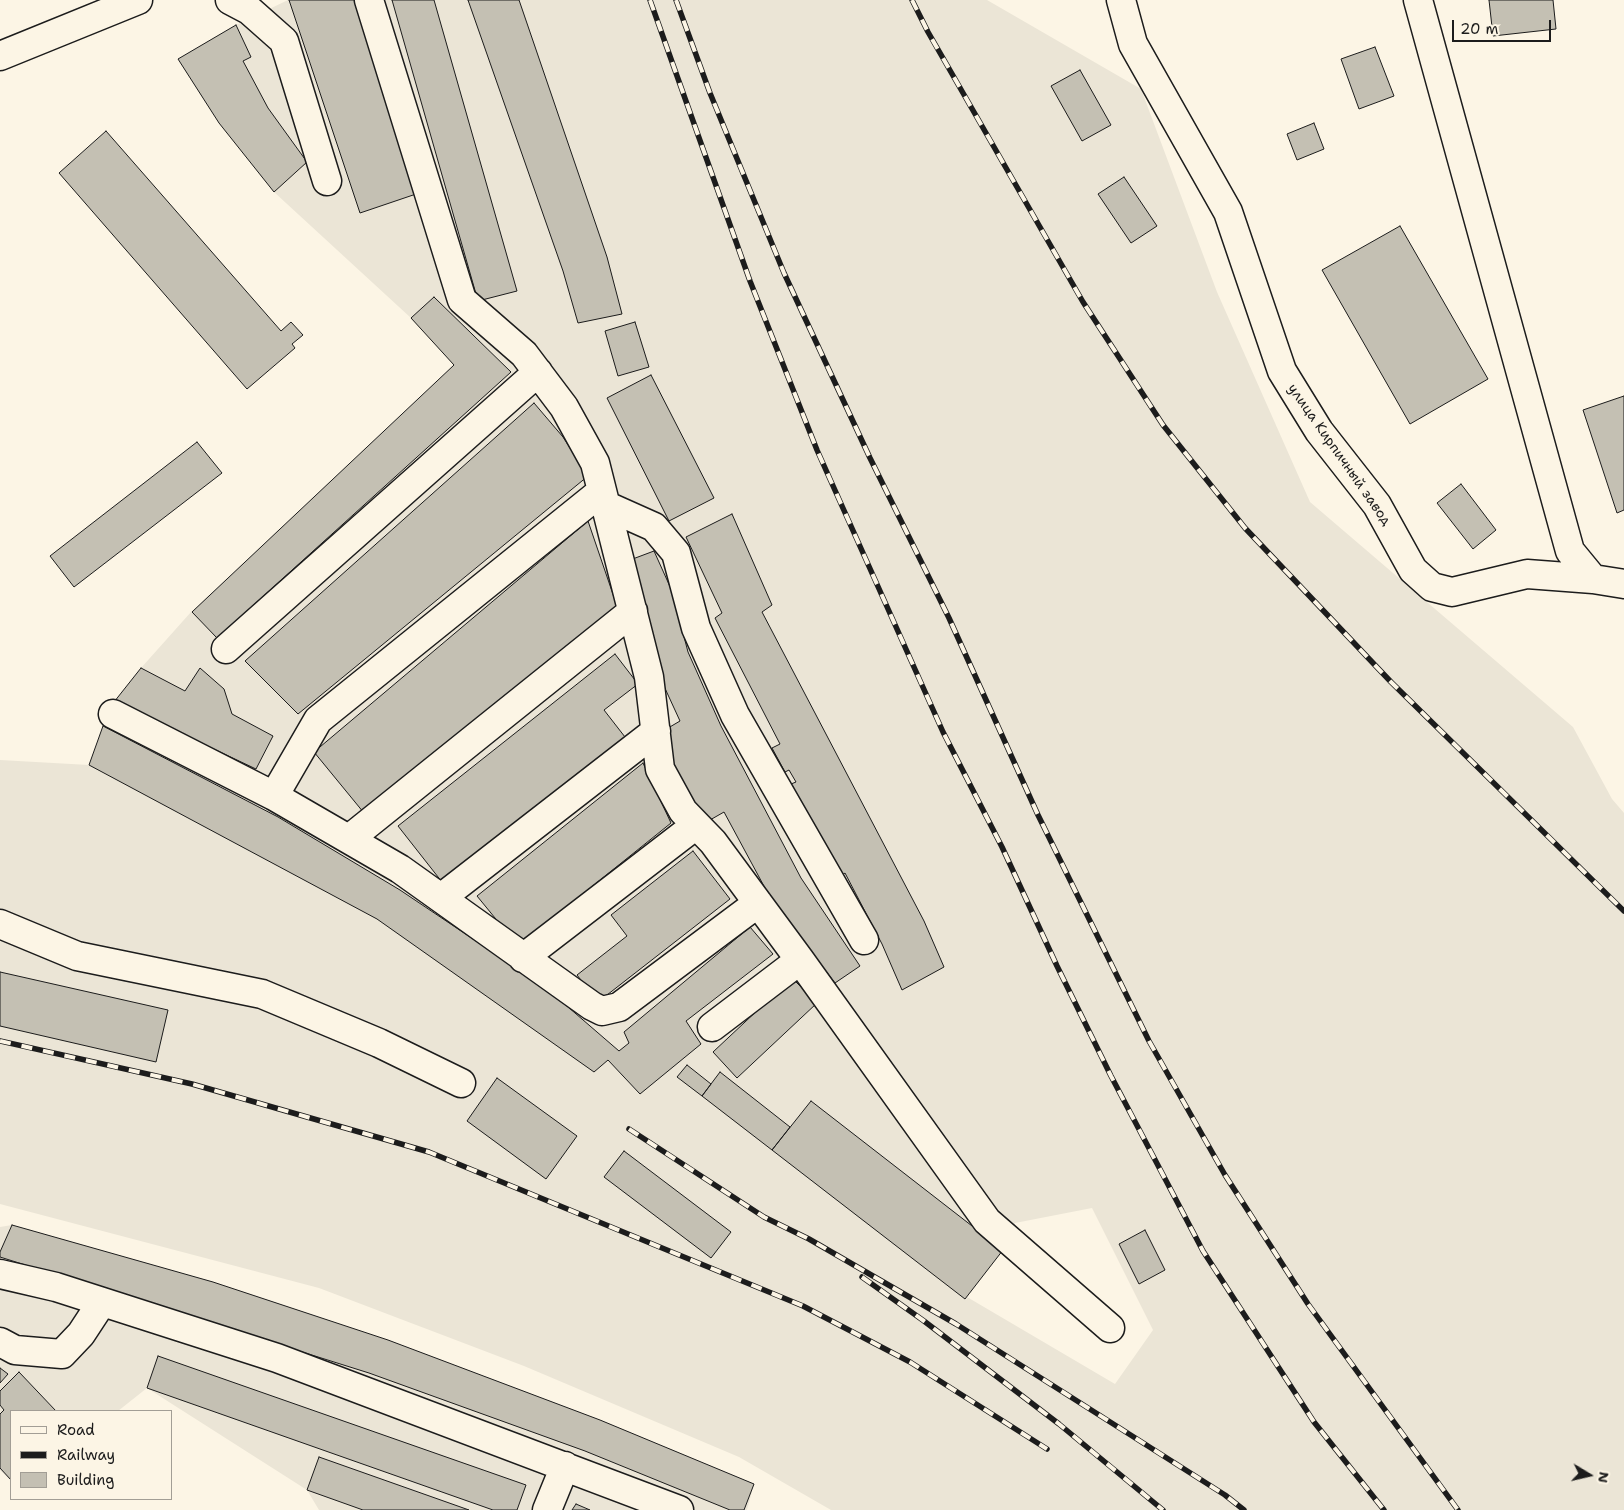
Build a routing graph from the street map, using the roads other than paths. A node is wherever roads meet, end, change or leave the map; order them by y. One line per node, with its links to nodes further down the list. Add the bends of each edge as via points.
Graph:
1 (138, 0): 6 (street)
2 (230, 0): 8 (street, via 249,10 284,41)
3 (370, 0): 9 (street, via 462,300 524,354)
4 (1121, 0): 11 (street, улица Кирпичный завод, via 1133,44 1228,212 1282,371 1320,431 1377,505 1413,570 1432,587 1452,592 1527,574)
5 (1418, 0): 11 (street, via 1570,552)
6 (103, 7): 7 (street)
7 (0, 56)
8 (327, 181)
9 (538, 372): 10 (street, via 564,407 595,463); 14 (street)
10 (604, 499): 13 (street); 17 (street, via 318,720); 23 (street, via 654,527 676,552 696,628 735,715)
11 (1594, 579): 12 (street, улица Кирпичный завод)
12 (1624, 584)
13 (633, 611): 16 (street, via 649,677); 19 (street)
14 (226, 649)
15 (113, 714): 17 (street)
16 (656, 731): 18 (street, via 660,769 683,811); 20 (street)
17 (274, 796): 19 (street)
18 (696, 824): 21 (street, via 714,842); 24 (street)
19 (349, 839): 20 (street)
20 (441, 898): 24 (street)
21 (758, 902): 24 (street, via 619,1007 602,1011 592,1006); 25 (street)
22 (0, 924): 27 (street, via 77,956 262,994 379,1043)
23 (864, 940)
24 (523, 958)
25 (800, 960): 26 (street); 30 (street, via 986,1221)
26 (712, 1027)
27 (462, 1083)
28 (0, 1274): 29 (street)
29 (102, 1302): 31 (street, via 81,1334 62,1354 15,1350); 32 (street, via 277,1358)
30 (1110, 1328)
31 (0, 1342)
32 (565, 1466): 33 (street); 34 (street)
33 (547, 1510)
34 (680, 1510)

